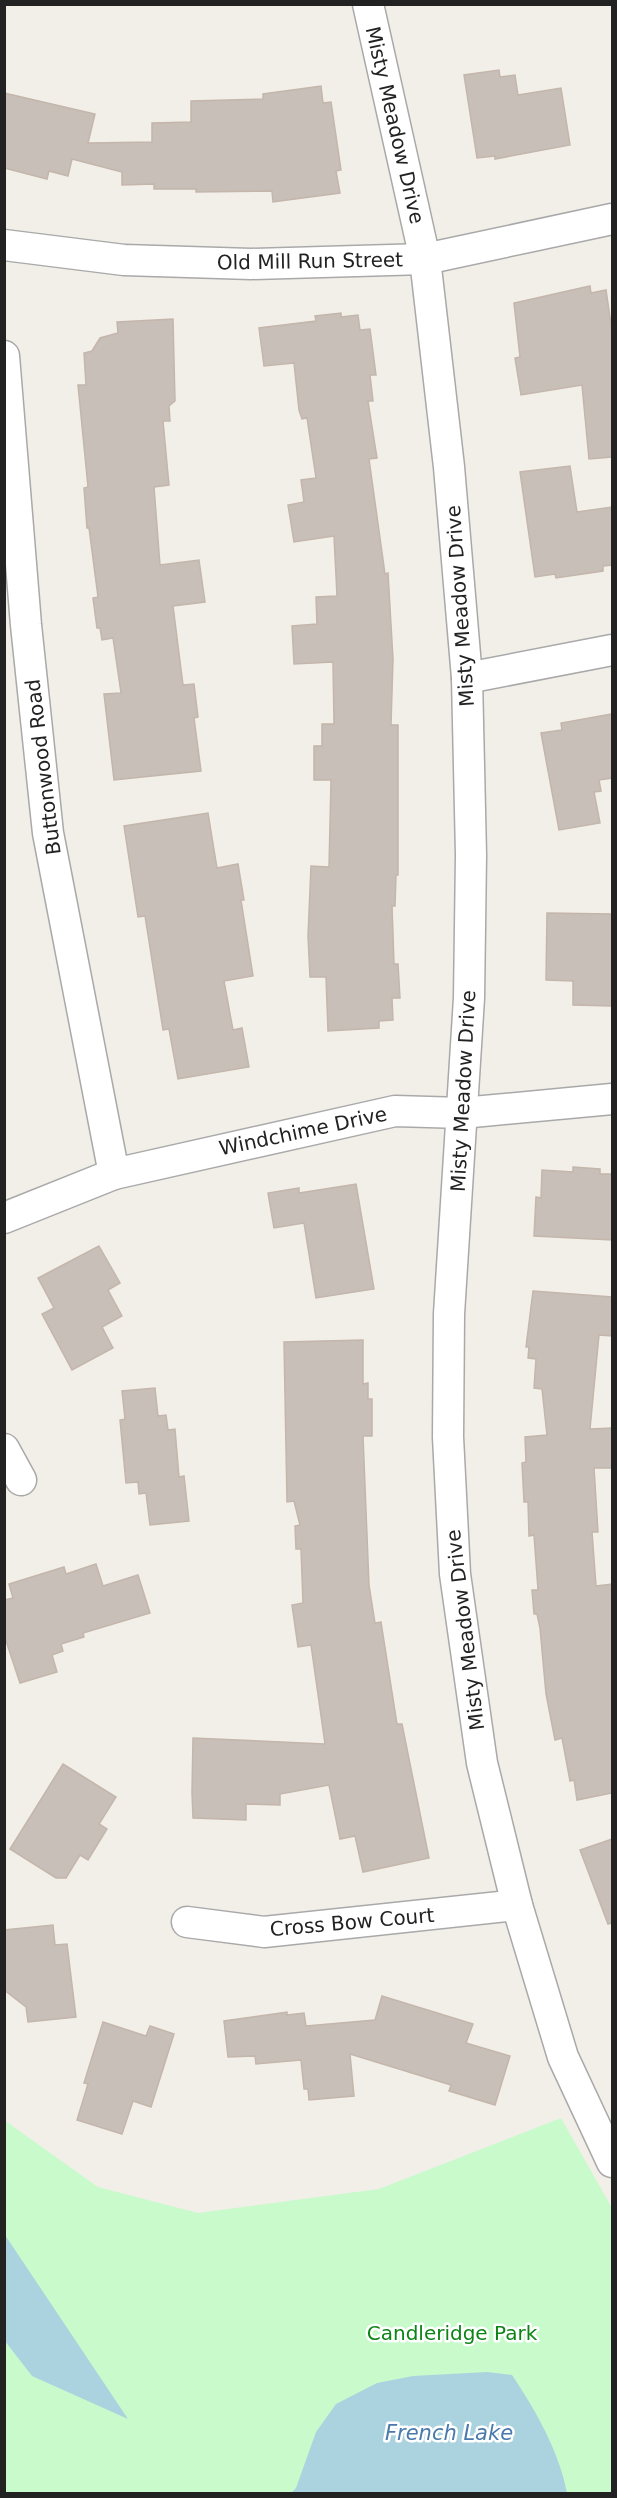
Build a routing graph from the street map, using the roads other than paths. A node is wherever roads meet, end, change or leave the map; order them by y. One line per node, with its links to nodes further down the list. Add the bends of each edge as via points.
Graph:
1 (368, 4): 4 (street, Misty Meadow Drive)
2 (612, 219): 4 (street, Old Mill Run Street)
3 (4, 245): 4 (street, Old Mill Run Street, via 135,261 251,264)
4 (425, 259): 7 (street, Misty Meadow Drive, via 449,467)
5 (4, 356): 10 (street, Buttonwood Road, via 48,833)
6 (612, 650): 7 (street)
7 (467, 678): 9 (street, Misty Meadow Drive, via 470,950)
8 (612, 1099): 9 (street, Windchime Drive)
9 (462, 1113): 10 (street, Windchime Drive, via 396,1111); 14 (street, Misty Meadow Drive, via 449,1314 448,1437 454,1574 482,1763)
10 (114, 1174): 11 (street, Windchime Drive)
11 (4, 1218)
12 (4, 1449): 13 (street)
13 (21, 1480)
14 (517, 1905): 15 (street, Cross Bow Court, via 264,1932); 16 (street, Misty Meadow Drive, via 563,2057)
15 (187, 1922)
16 (611, 2157)

